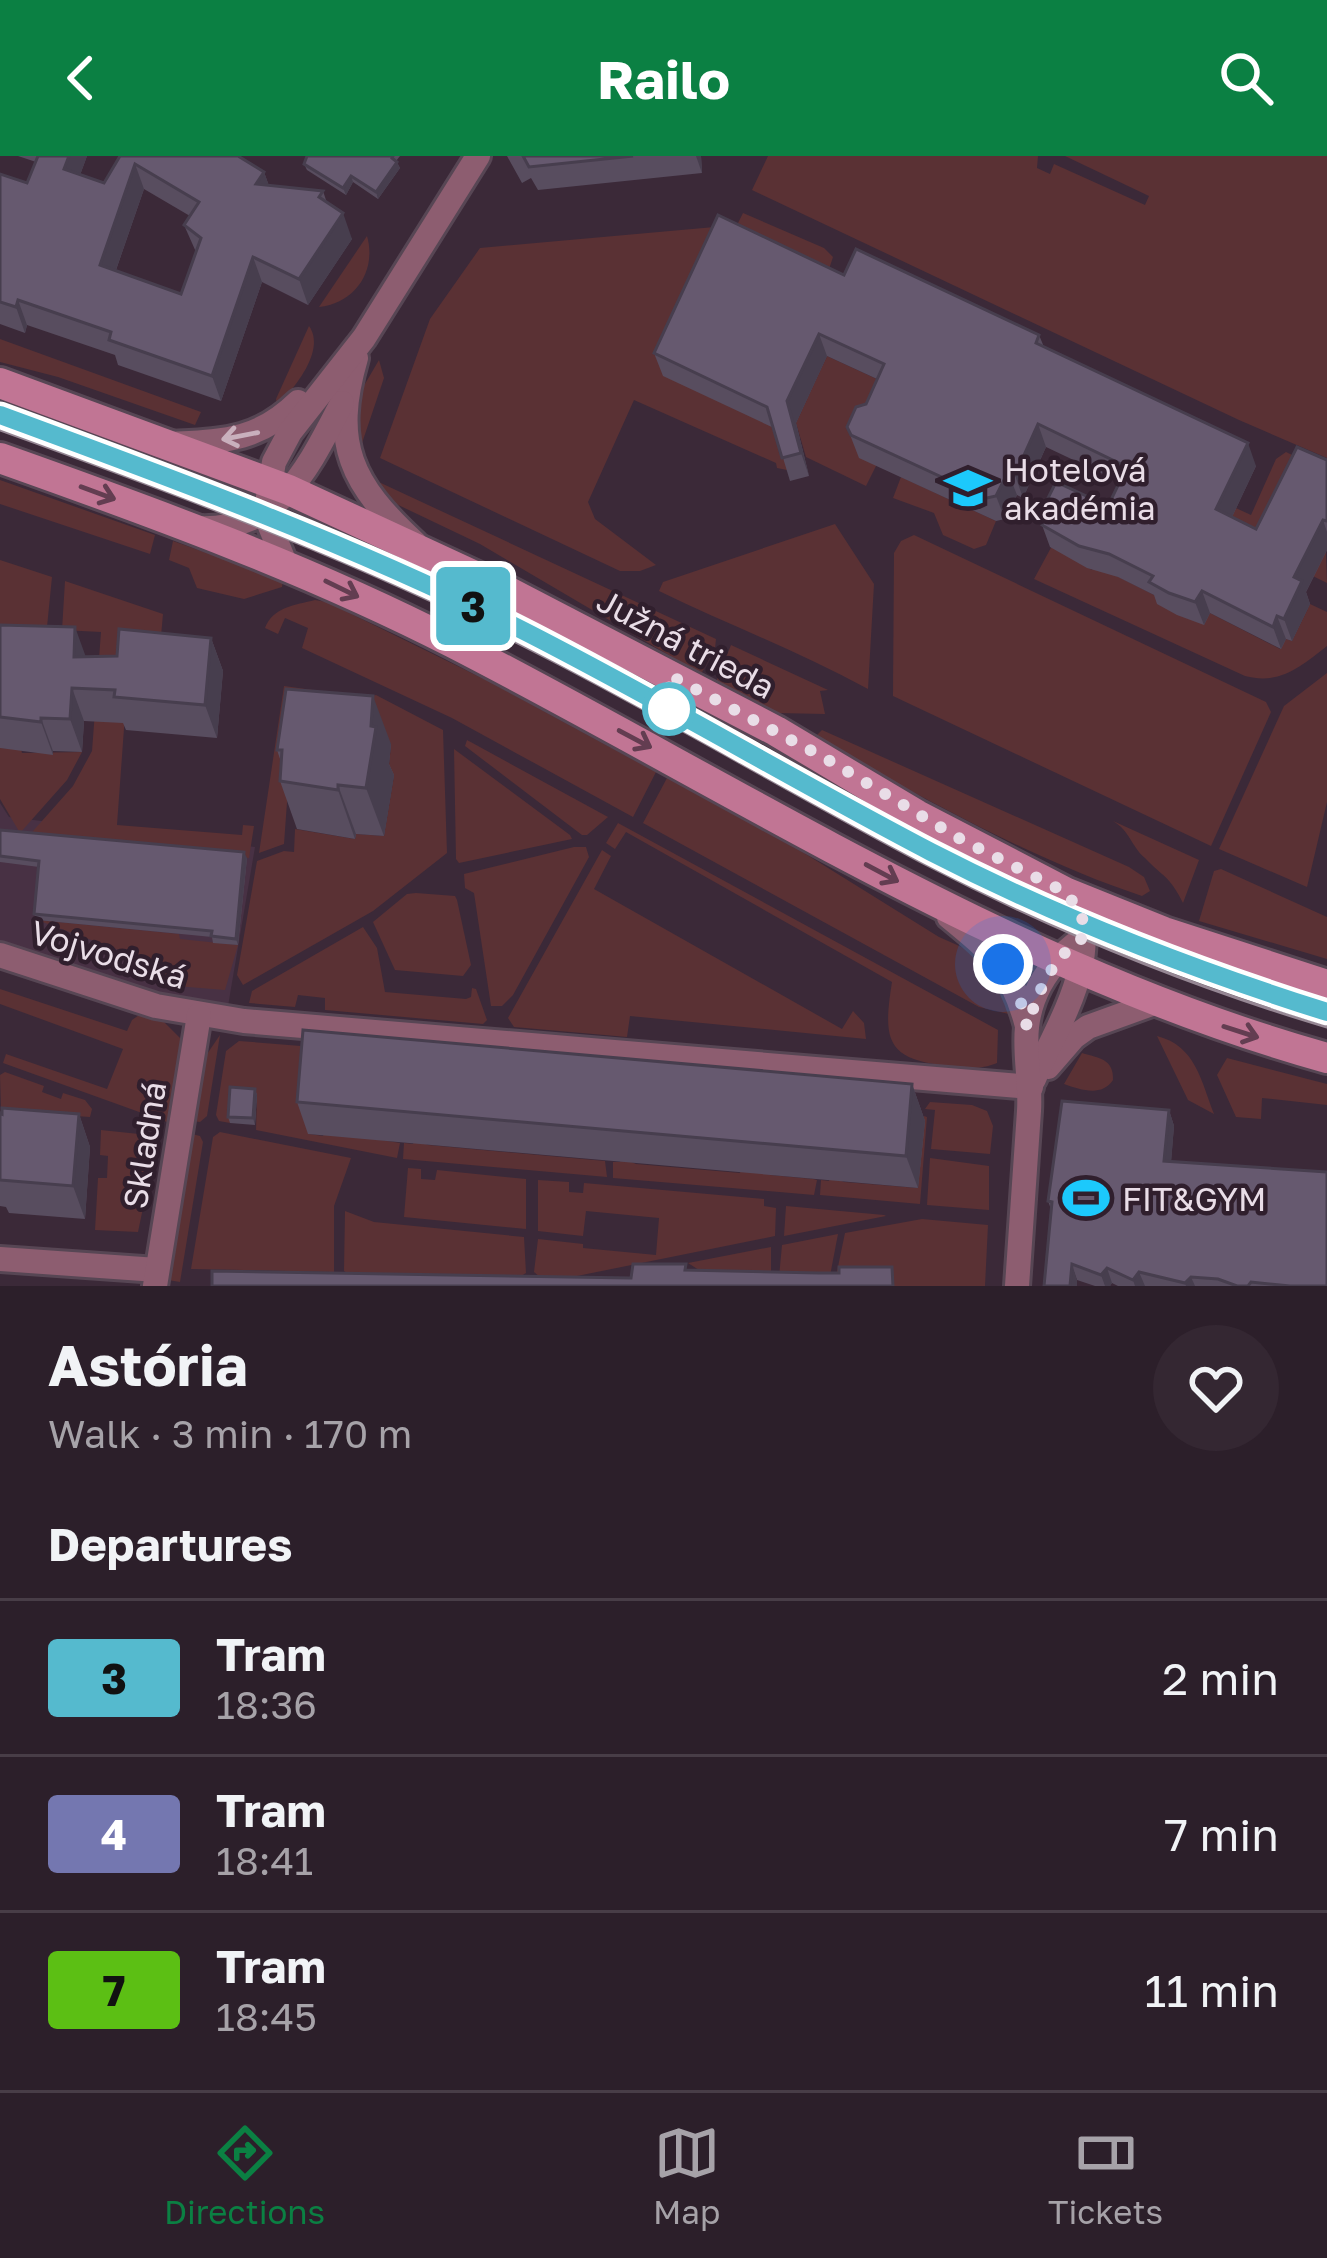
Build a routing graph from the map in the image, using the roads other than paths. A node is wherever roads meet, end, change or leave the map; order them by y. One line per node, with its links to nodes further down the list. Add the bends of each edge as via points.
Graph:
1 (478, 156): 2 (street)
2 (361, 342): 4 (street); 5 (street, one-way to 5, via 274,425 236,438); 7 (street, via 290,432 274,462)
3 (0, 383): 5 (street, Južná trieda)
4 (344, 400): 7 (street, via 304,471); 10 (street, via 358,479)
5 (168, 444): 7 (street, Južná trieda)
6 (0, 458): 9 (street, one-way to 9)
7 (279, 486): 8 (street); 10 (street, Južná trieda)
8 (265, 514): 9 (street); 11 (street)
9 (196, 528): 11 (street)
10 (426, 553): 12 (street, Južná trieda, via 776,731)
11 (285, 563): 13 (street, one-way to 13, via 451,642)
12 (1067, 893): 14 (street, Južná trieda); 15 (street)
13 (924, 896): 17 (street); 21 (street, via 1003,964)
14 (1127, 919): 15 (street); 18 (street, Južná trieda)
15 (1084, 937): 17 (street)
16 (0, 955): 20 (street, Vojvodská)
17 (1068, 965): 19 (street); 21 (street); 23 (street)
18 (1327, 985)
19 (1157, 1002): 22 (street, one-way to 22); 23 (street, via 1074,1036)
20 (200, 1015): 23 (street); 25 (street, Skladná)
21 (1027, 1027): 23 (street)
22 (1327, 1058)
23 (1030, 1087): 26 (street)
24 (0, 1259): 25 (street)
25 (156, 1278)
26 (1017, 1286)

